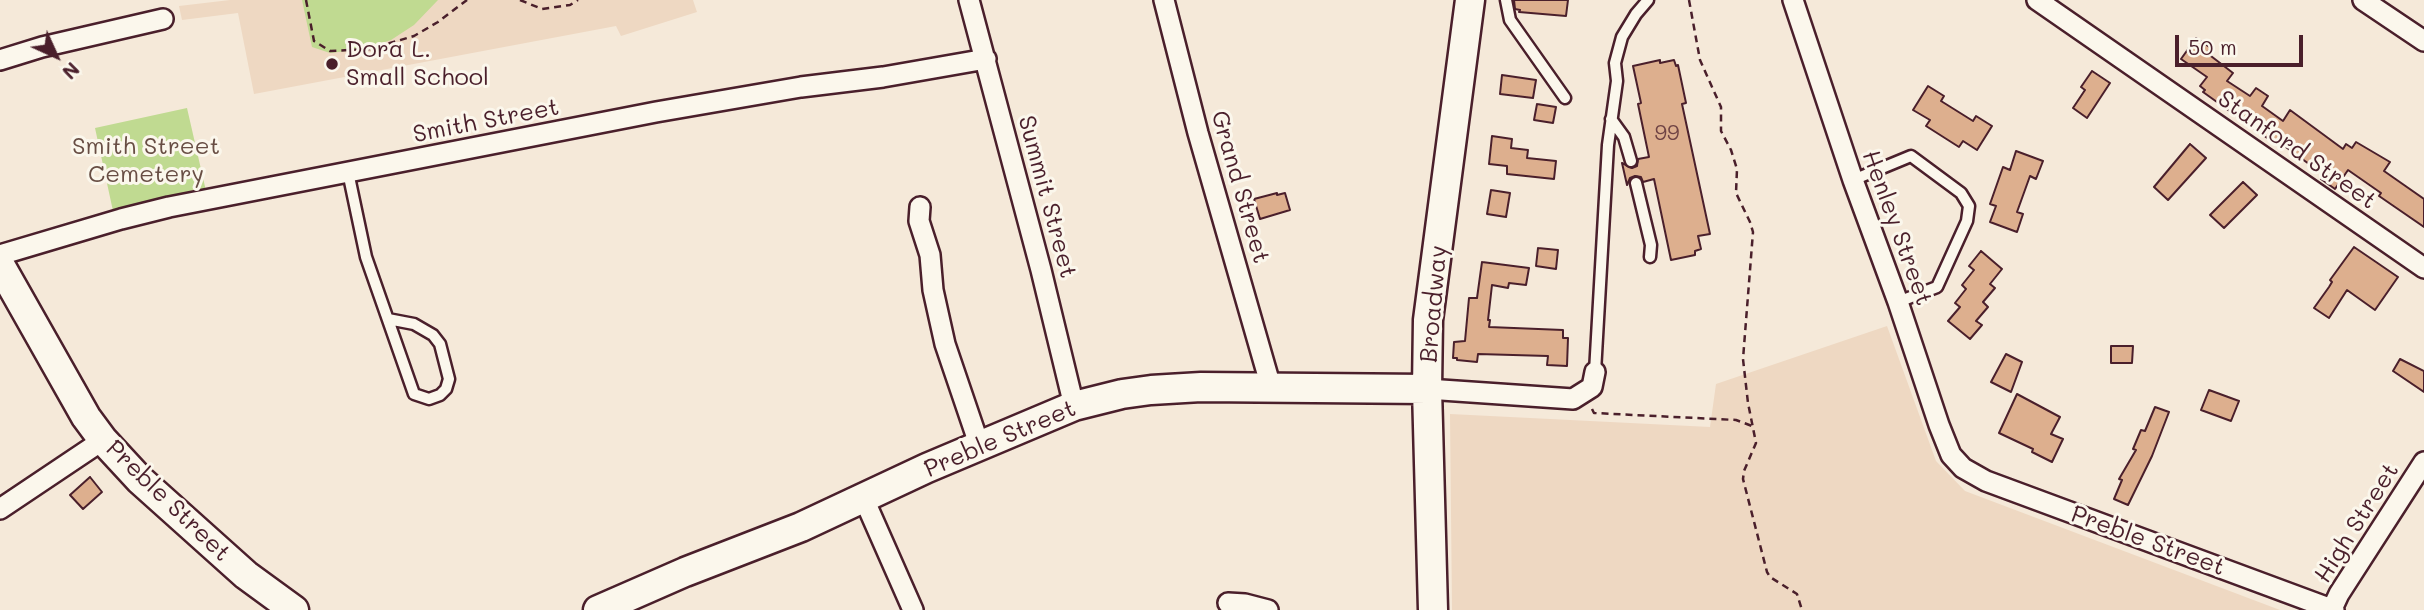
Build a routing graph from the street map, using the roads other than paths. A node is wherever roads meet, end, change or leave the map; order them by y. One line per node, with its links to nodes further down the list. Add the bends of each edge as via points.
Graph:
1 (969, 0): 11 (street, Summit Street)
2 (1164, 0): 27 (street, Grand Street)
3 (1471, 0): 28 (street, Broadway, via 1429,320)
4 (1506, 0): 13 (lane, via 1510,20)
5 (1648, 0): 14 (lane, via 1622,37)
6 (1793, 0): 17 (street, Henley Street)
7 (2037, 0): 23 (street, Stanford Street)
8 (2363, 0): 10 (street)
9 (163, 19): 12 (street)
10 (2424, 41)
11 (986, 59): 16 (street, Smith Street, via 656,111); 29 (street, Summit Street)
12 (0, 60)
13 (1565, 98)
14 (1611, 119): 15 (lane, via 1624,137); 26 (lane)
15 (1631, 160)
16 (348, 172): 20 (street, Smith Street, via 169,207); 25 (lane, via 366,257)
17 (1853, 180): 24 (street, Henley Street); 24 (lane, via 1911,156 1961,193 1969,206 1967,221 1937,287)
18 (1636, 183): 21 (lane)
19 (920, 207): 31 (street, via 945,344)
20 (0, 256)
21 (1650, 257)
22 (0, 265): 30 (street, Preble Street)
23 (2424, 268)
24 (1898, 302): 33 (street, Henley Street, via 1938,425 1951,455)
25 (388, 318): 25 (lane, via 414,394 429,399 440,395 449,379 440,344 414,324)
26 (1595, 372): 28 (street, via 1592,387 1573,399)
27 (1271, 387): 28 (street, Preble Street); 29 (street, Preble Street, via 1151,390)
28 (1427, 390): 41 (street, Broadway)
29 (1074, 407): 31 (street, Preble Street)
30 (103, 440): 35 (street); 37 (street, Preble Street, via 140,480 246,575)
31 (980, 447): 34 (street, Preble Street)
32 (2424, 462): 42 (street, High Street)
33 (1963, 468): 42 (street, Preble Street, via 2017,493)
34 (864, 499): 38 (street, Preble Street); 39 (street)
35 (0, 509)
36 (1228, 603): 40 (street)
37 (294, 610)
38 (598, 610)
39 (912, 610)
40 (1268, 610)
41 (1433, 610)
42 (2333, 610)

